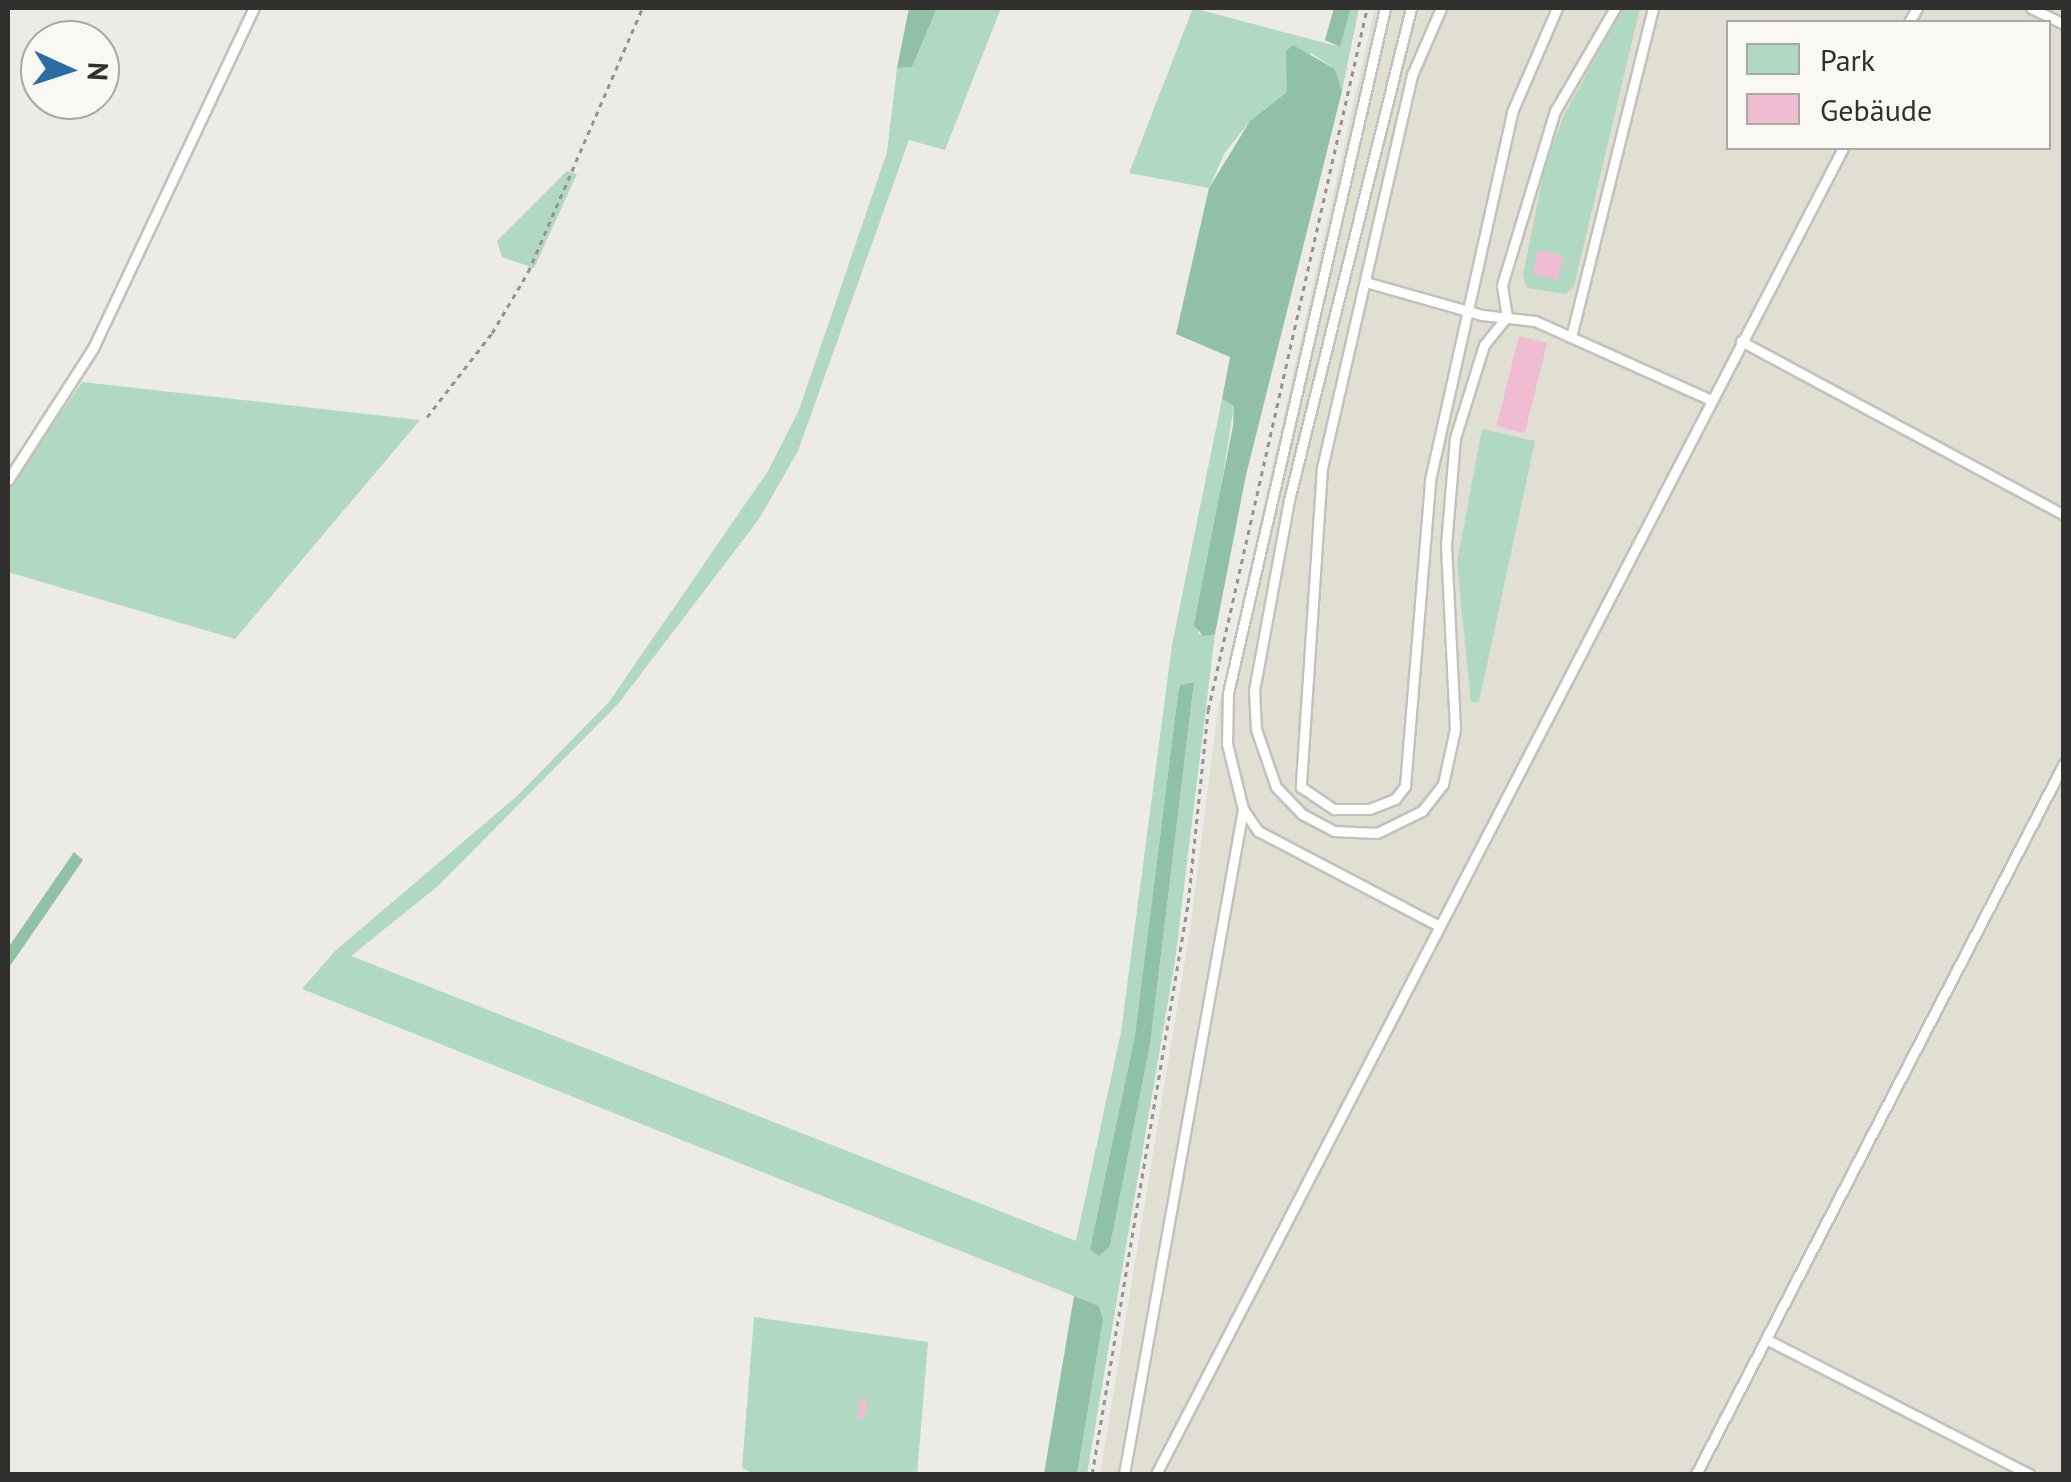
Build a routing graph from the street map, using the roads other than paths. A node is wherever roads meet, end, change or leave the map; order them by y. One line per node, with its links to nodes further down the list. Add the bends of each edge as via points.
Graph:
1 (254, 8): 17 (lane, via 93,348)
2 (1384, 8): 20 (lane, via 1228,693 1227,744)
3 (1410, 8): 13 (lane, via 1289,500 1254,691 1256,729 1276,787 1302,814 1334,831 1377,833 1422,811 1443,784 1455,728 1446,545 1454,438 1484,346)
4 (1441, 8): 11 (lane, via 1412,75)
5 (1557, 8): 12 (lane, via 1512,112)
6 (1615, 8): 13 (lane, via 1555,111 1524,195 1502,285)
7 (1653, 8): 14 (lane)
8 (2032, 8): 9 (lane)
9 (2064, 24)
10 (1843, 150): 15 (lane)
11 (1369, 284): 12 (lane); 12 (lane, via 1322,467 1300,771 1301,787 1334,809 1369,809 1405,786 1430,480)
12 (1467, 311): 13 (lane)
13 (1506, 318): 14 (lane, via 1535,321)
14 (1571, 337): 16 (lane)
15 (1742, 341): 16 (lane); 18 (lane)
16 (1711, 400): 21 (lane)
17 (8, 480)
18 (2064, 514)
19 (2064, 763): 22 (lane)
20 (1243, 809): 21 (lane, via 1258,831); 23 (lane)
21 (1439, 926): 24 (lane)
22 (1766, 1339): 25 (lane); 26 (lane)
23 (1124, 1474)
24 (1156, 1474)
25 (1696, 1474)
26 (2029, 1474)

